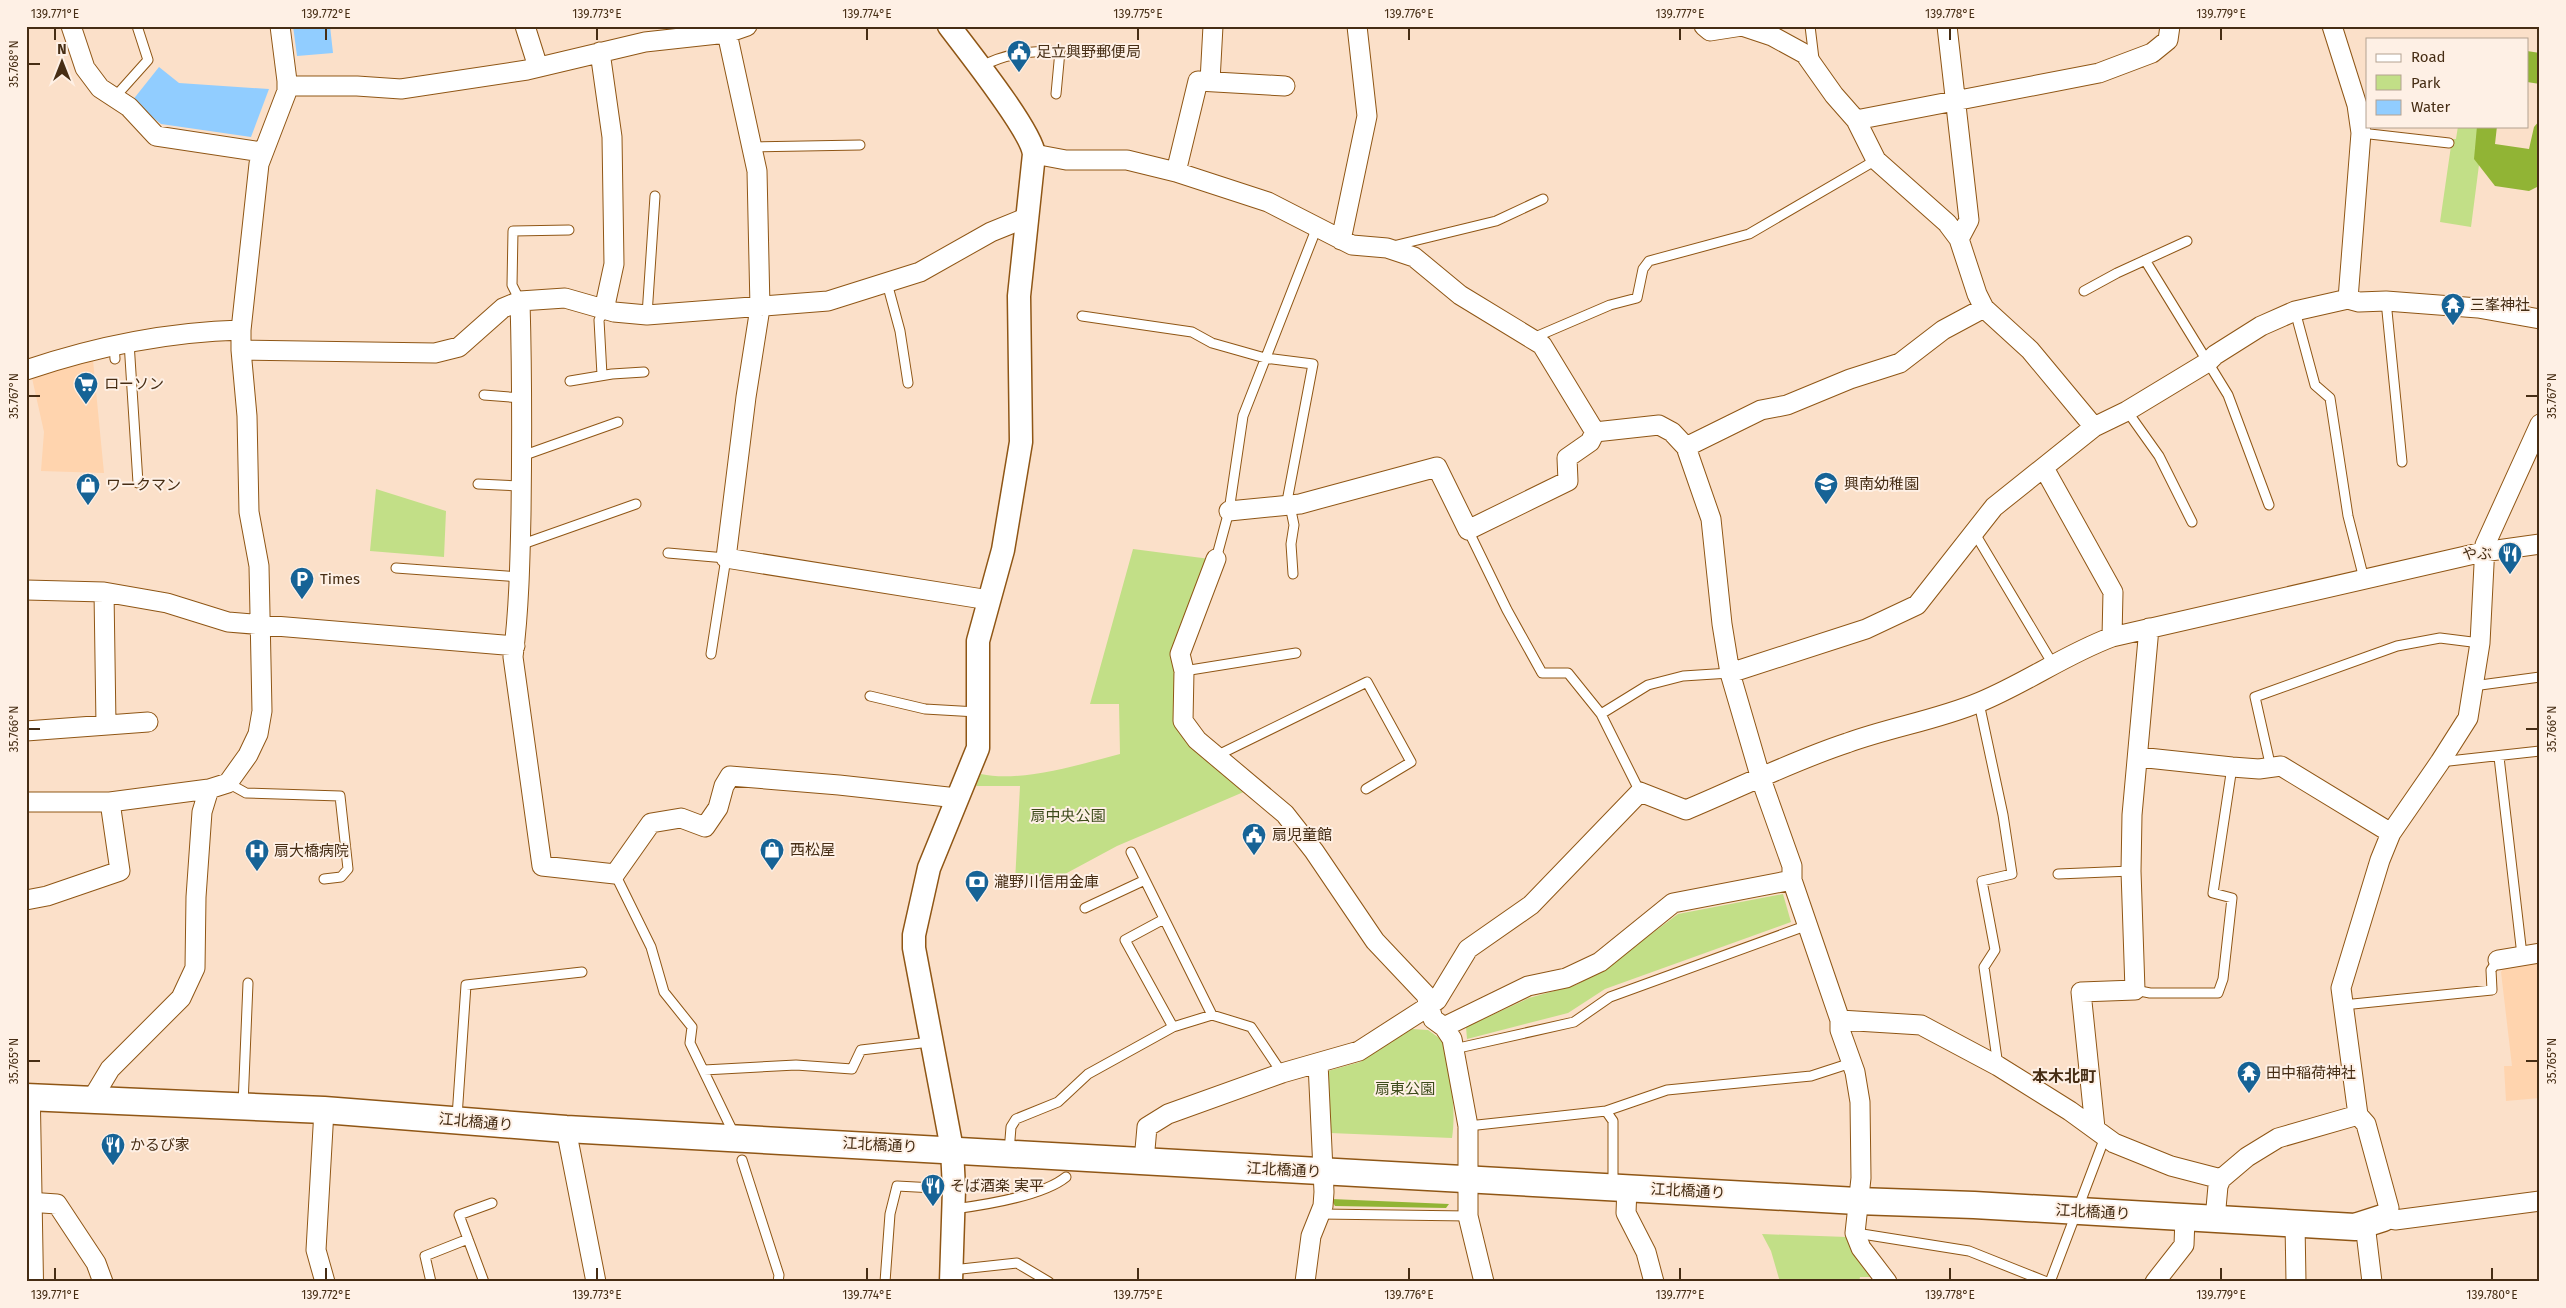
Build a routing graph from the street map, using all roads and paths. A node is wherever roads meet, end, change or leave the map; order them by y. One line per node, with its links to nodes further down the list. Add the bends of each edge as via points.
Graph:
1 (71, 26): 23 (street, via 85,68 100,88)
2 (137, 26): 23 (lane, via 148,60)
3 (280, 26): 20 (street)
4 (525, 26): 16 (street)
5 (747, 26): 14 (street)
6 (949, 26): 17 (street)
7 (1213, 26): 19 (street)
8 (1358, 26): 40 (street, via 1367,116)
9 (1704, 26): 18 (street, via 1710,31 1742,26 1772,36 1805,54)
10 (1810, 26): 18 (lane)
11 (1948, 26): 24 (street)
12 (2170, 26): 24 (street, via 2168,40 2152,53 2098,73)
13 (2332, 26): 26 (street)
14 (714, 31): 15 (street); 29 (street)
15 (600, 52): 16 (street); 51 (street, via 612,137 614,254)
16 (538, 67): 20 (street, via 402,89)
17 (980, 68): 22 (lane, via 999,57 1027,50 1060,51); 31 (street, via 1033,145)
18 (1816, 69): 25 (street)
19 (1210, 81): 21 (street); 33 (street, via 1198,81)
20 (287, 86): 30 (street)
21 (1285, 86)
22 (1056, 94)
23 (114, 98): 30 (street, via 129,107 156,136)
24 (1958, 101): 25 (street); 39 (street, via 1969,220)
25 (1856, 120): 32 (street)
26 (2361, 133): 27 (lane); 46 (street)
27 (2449, 143)
28 (860, 144): 29 (lane)
29 (751, 147): 49 (street, via 757,172)
30 (262, 152): 56 (street)
31 (1034, 154): 33 (street, via 1066,160 1126,160); 36 (street)
32 (1876, 160): 39 (street, via 1947,223); 57 (lane, via 1749,234 1649,262 1643,270 1637,298 1610,305)
33 (1176, 172): 37 (street, via 1268,202)
34 (655, 196): 53 (lane)
35 (1543, 199): 42 (lane, via 1496,221)
36 (1028, 217): 44 (street, via 991,232 920,272); 100 (street, via 1019,296 1022,442 1003,550)
37 (1317, 227): 40 (street); 60 (lane)
38 (569, 230): 47 (lane, via 513,231 512,285)
39 (1959, 239): 50 (street)
40 (1341, 240): 42 (street, via 1352,245)
41 (2186, 241): 43 (lane)
42 (1387, 248): 57 (street, via 1414,257 1460,295)
43 (2145, 260): 45 (lane); 61 (lane)
44 (887, 283): 49 (street, via 828,301); 66 (lane, via 900,331)
45 (2084, 291)
46 (2348, 299): 48 (street); 52 (street)
47 (520, 301): 51 (street, via 565,298); 59 (street, via 503,308 459,347 435,352); 68 (street)
48 (2386, 301): 55 (street, via 2478,308); 76 (lane)
49 (760, 308): 53 (street); 92 (street)
50 (1984, 308): 72 (street, via 2030,350); 74 (street, via 1943,330 1900,363 1787,405 1761,410)
51 (604, 310): 53 (street); 64 (lane, via 599,320)
52 (2295, 311): 61 (street, via 2261,326); 97 (lane, via 2315,385 2330,398 2348,516)
53 (647, 315)
54 (1082, 316): 60 (lane, via 1192,332 1212,343)
55 (2540, 319)
56 (242, 330): 58 (street, via 191,332); 59 (street)
57 (1534, 338): 73 (street, via 1542,344)
58 (119, 349): 62 (street); 78 (lane)
59 (241, 350): 101 (street, via 247,416 249,512 259,566)
60 (1265, 358): 82 (lane, via 1312,364 1288,496); 84 (lane, via 1243,416)
61 (2208, 362): 69 (street); 83 (lane, via 2228,395)
62 (26, 370)
63 (644, 372): 64 (lane)
64 (602, 376): 65 (lane)
65 (570, 381)
66 (908, 383)
67 (484, 395): 68 (lane)
68 (522, 398): 75 (street)
69 (2127, 411): 72 (street); 85 (lane, via 2159,456)
70 (618, 422): 75 (lane)
71 (2540, 424): 90 (street)
72 (2094, 427): 77 (street)
73 (1595, 432): 74 (street, via 1658,425 1672,432); 86 (street, via 1590,442 1567,458 1568,481)
74 (1686, 447): 110 (street, via 1711,519)
75 (522, 456): 80 (street)
76 (2402, 462)
77 (2044, 468): 87 (street, via 1994,507); 103 (street, via 2113,592)
78 (138, 483)
79 (478, 484): 80 (lane)
80 (521, 486): 89 (street)
81 (636, 504): 89 (lane)
82 (1291, 505): 84 (street); 86 (street, via 1436,467); 95 (lane, via 1294,525)
83 (2269, 505)
84 (1229, 511): 93 (lane)
85 (2192, 522)
86 (1468, 530): 116 (lane, via 1542,673 1568,673)
87 (1974, 532): 108 (lane); 110 (street, via 1917,605 1866,629)
88 (2540, 544): 90 (street)
89 (520, 545): 96 (street)
90 (2483, 552): 97 (street); 104 (street)
91 (668, 554): 92 (lane)
92 (726, 558): 100 (street); 106 (lane)
93 (1216, 559): 109 (street, via 1180,654)
94 (396, 568): 96 (lane)
95 (1292, 574)
96 (519, 577): 105 (street)
97 (2364, 579): 102 (street)
98 (26, 590): 99 (street)
99 (104, 592): 101 (street, via 167,603 228,622); 118 (street)
100 (989, 600): 115 (street, via 978,641)
101 (260, 624): 105 (street); 128 (street, via 262,711 258,734 248,756)
102 (2149, 628): 103 (street); 122 (street)
103 (2112, 636): 108 (street, via 2087,646)
104 (2480, 643): 112 (street); 126 (lane, via 2440,638 2397,646 2255,697)
105 (515, 646): 138 (street, via 513,658 542,866)
106 (711, 654)
107 (1296, 654): 109 (lane)
108 (2054, 666): 114 (street)
109 (1184, 671): 121 (street, via 1183,721 1197,740)
110 (1730, 673): 116 (lane, via 1683,676 1648,685); 127 (street)
111 (2540, 677): 112 (lane)
112 (2474, 686): 124 (street, via 2468,718)
113 (870, 696): 115 (lane, via 925,709)
114 (1979, 703): 127 (street, via 1937,719 1859,738); 162 (lane, via 2004,815 2012,874 1982,881 1995,950 1984,967)
115 (978, 712): 132 (street, via 978,748)
116 (1601, 714): 131 (lane)
117 (148, 722): 118 (street)
118 (106, 725): 119 (street)
119 (26, 731)
120 (2540, 751): 123 (lane)
121 (1216, 756): 130 (lane, via 1367,682 1411,762); 153 (street, via 1286,814 1375,941 1426,995)
122 (2138, 757): 125 (street); 137 (street)
123 (2500, 757): 124 (lane); 147 (lane)
124 (2440, 762): 135 (street)
125 (2232, 767): 126 (street); 151 (lane, via 2213,893 2232,898 2218,993)
126 (2271, 768): 135 (street, via 2281,766)
127 (1761, 779): 131 (street, via 1686,810); 142 (street, via 1792,866)
128 (228, 783): 129 (street); 140 (lane, via 246,793 340,796 348,869 341,877)
129 (209, 789): 134 (street); 166 (street, via 202,812 195,968 181,998 110,1069)
130 (1366, 789)
131 (1640, 792): 153 (street, via 1531,905 1468,949)
132 (957, 798): 138 (street, via 730,776 718,808 705,827 681,818 651,823); 158 (street, via 929,868 914,935)
133 (26, 802): 134 (street)
134 (110, 802): 143 (street, via 120,871)
135 (2391, 833): 152 (street, via 2341,988)
136 (1131, 852): 141 (lane)
137 (2131, 871): 139 (lane); 151 (street)
138 (615, 874): 163 (lane, via 651,947 664,992 692,1027 690,1043)
139 (2058, 874)
140 (324, 879)
141 (1145, 880): 144 (lane); 145 (lane)
142 (1792, 880): 146 (street); 157 (street, via 1674,903 1600,962 1566,978 1528,986)
143 (26, 900)
144 (1085, 908)
145 (1164, 919): 154 (lane); 156 (lane, via 1125,940)
146 (1808, 925): 155 (street); 159 (lane, via 1610,997 1574,1022)
147 (2531, 954): 148 (street)
148 (2498, 960): 152 (lane, via 2491,970 2492,990)
149 (582, 972): 172 (lane, via 466,985)
150 (248, 983): 167 (lane)
151 (2134, 990): 175 (street, via 2081,992)
152 (2343, 1005): 171 (street)
153 (1429, 1006): 157 (street, via 1433,1019); 160 (street, via 1358,1051)
154 (1212, 1015): 156 (lane); 164 (lane, via 1251,1027)
155 (1840, 1020): 161 (street); 162 (street, via 1921,1024)
156 (1173, 1027): 178 (lane, via 1088,1074 1058,1102 1016,1119 1011,1127)
157 (1444, 1027): 159 (street, via 1452,1039)
158 (932, 1042): 163 (lane, via 861,1050 852,1069 796,1065); 177 (street)
159 (1454, 1050): 173 (street)
160 (1318, 1063): 164 (street); 180 (street)
161 (1851, 1063): 170 (lane, via 1811,1076 1668,1090); 186 (street, via 1860,1102 1861,1178)
162 (1998, 1066): 175 (street)
163 (704, 1070): 176 (lane)
164 (1282, 1073): 179 (street, via 1168,1114 1147,1127)
165 (26, 1097): 166 (main road, 江北橋通り)
166 (92, 1099): 167 (main road, 江北橋通り)
167 (243, 1106): 169 (main road, 江北橋通り)
168 (26, 1109): 188 (main road)
169 (324, 1110): 172 (main road, 江北橋通り); 202 (street, via 316,1250)
170 (1606, 1111): 173 (lane); 184 (lane, via 1612,1120)
171 (2358, 1115): 183 (street, via 2278,1138 2247,1157); 195 (street, via 2366,1124 2389,1208)
172 (457, 1120): 174 (main road, 江北橋通り)
173 (1468, 1126): 182 (street)
174 (566, 1129): 176 (main road, 江北橋通り); 205 (street)
175 (2100, 1132): 183 (street, via 2114,1143 2171,1166); 190 (lane)
176 (739, 1148): 177 (main road, 江北橋通り); 206 (lane, via 779,1275)
177 (952, 1149): 178 (main road, 江北橋通り); 185 (street)
178 (1009, 1152): 179 (main road, 江北橋通り)
179 (1144, 1161): 180 (main road, 江北橋通り)
180 (1323, 1172): 182 (main road, 江北橋通り); 191 (street)
181 (1066, 1177): 185 (lane, via 1056,1185 988,1205)
182 (1467, 1178): 184 (main road, 江北橋通り); 192 (street)
183 (2221, 1179): 194 (street)
184 (1620, 1187): 186 (main road, 江北橋通り); 211 (street, via 1626,1213 1646,1252)
185 (954, 1199): 199 (street); 207 (lane, via 898,1186 890,1214)
186 (1857, 1201): 190 (main road, 江北橋通り); 197 (street)
187 (2540, 1201): 195 (street, 江北橋通り)
188 (28, 1202): 200 (main road); 201 (street, via 56,1204 96,1263)
189 (492, 1203): 198 (lane, via 459,1215)
190 (2077, 1211): 193 (main road, 江北橋通り); 213 (lane)
191 (1320, 1214): 192 (lane); 209 (street, via 1312,1236)
192 (1468, 1216): 210 (street)
193 (2185, 1218): 194 (main road, 江北橋通り); 214 (street, via 2184,1245)
194 (2215, 1219): 196 (main road, 江北橋通り)
195 (2374, 1221): 196 (main road, 江北橋通り, via 2356,1226); 216 (street)
196 (2294, 1223): 215 (street)
197 (1855, 1233): 212 (street, via 1861,1248); 213 (lane, via 1969,1252)
198 (468, 1239): 203 (lane, via 425,1256); 204 (lane)
199 (951, 1276): 208 (lane, via 1017,1263)
200 (30, 1282)
201 (103, 1282)
202 (325, 1282)
203 (431, 1282)
204 (484, 1282)
205 (596, 1282)
206 (778, 1282)
207 (885, 1282)
208 (1049, 1282)
209 (1305, 1282)
210 (1484, 1282)
211 (1654, 1282)
212 (1887, 1282)
213 (2048, 1282)
214 (2155, 1282)
215 (2296, 1282)
216 (2372, 1282)

